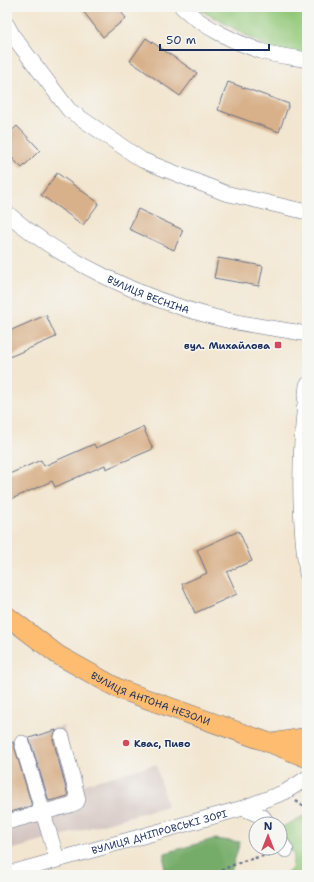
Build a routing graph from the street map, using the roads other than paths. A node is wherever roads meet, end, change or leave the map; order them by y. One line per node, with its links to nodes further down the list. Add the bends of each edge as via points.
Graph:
1 (182, 7): 3 (street, via 190,15 227,36 264,52)
2 (7, 25): 4 (street, via 69,110 142,160 225,193)
3 (307, 60)
4 (307, 212)
5 (7, 213): 6 (street, ВУЛИЦЯ ВЕСНІНА, via 68,257 152,298 215,317)
6 (307, 334)
7 (307, 385): 8 (street, via 299,489)
8 (307, 574)
9 (7, 616): 13 (main road, ВУЛИЦЯ АНТОНА НЕЗОЛИ, via 58,655 119,689)
10 (62, 737): 17 (street, via 78,799 74,804)
11 (307, 737): 13 (main road)
12 (22, 743): 17 (street)
13 (270, 743): 14 (main road, ВУЛИЦЯ АНТОНА НЕЗОЛИ)
14 (307, 758)
15 (307, 778): 16 (street, ВУЛИЦЯ ДНІПРОВСЬКІ ЗОРІ, via 285,792)
16 (243, 808): 18 (street); 20 (street, ВУЛИЦЯ ДНІПРОВСЬКІ ЗОРІ)
17 (42, 813): 19 (street); 20 (street)
18 (261, 816)
19 (7, 822)
20 (57, 859): 21 (street, ВУЛИЦЯ ДНІПРОВСЬКІ ЗОРІ)
21 (7, 874)

